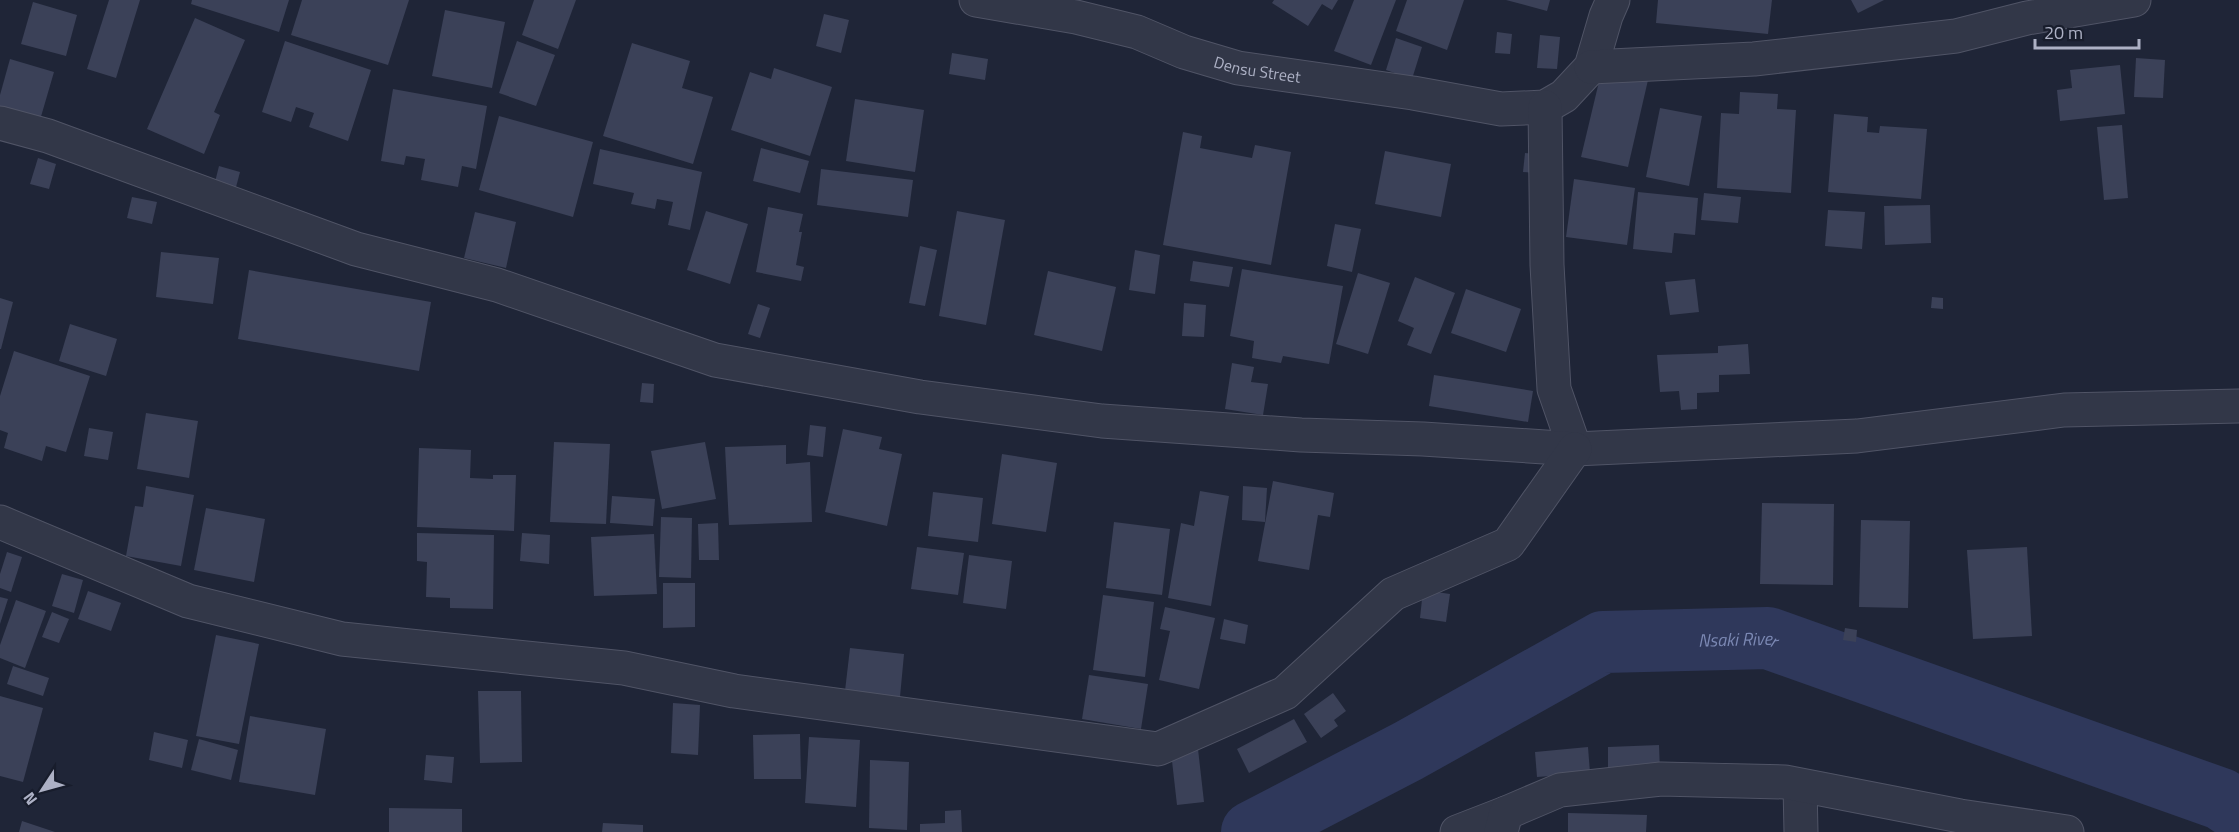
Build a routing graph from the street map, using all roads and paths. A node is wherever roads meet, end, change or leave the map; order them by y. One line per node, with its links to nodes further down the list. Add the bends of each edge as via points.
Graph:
1 (976, 0): 5 (street, Densu Street, via 1137,32 1238,68 1501,109)
2 (1613, 0): 4 (street)
3 (2134, 0): 4 (street, via 2027,18 1956,36 1754,59)
4 (1591, 67): 5 (street, via 1564,96)
5 (1545, 107): 8 (street, via 1547,265 1554,390)
6 (0, 123): 8 (street, via 48,136 356,249 497,285 715,360 920,397 1102,421)
7 (2239, 406): 8 (street, via 2064,410 1857,436)
8 (1575, 449): 9 (street, via 1508,544 1393,594 1285,693 1158,749 734,691 624,668 342,639 188,601)
9 (0, 522)
10 (1800, 786): 11 (street, via 1785,782 1661,779 1560,790); 13 (street); 14 (street)
11 (1503, 822): 12 (street)
12 (1457, 832)
13 (1802, 832)
14 (2067, 832)

